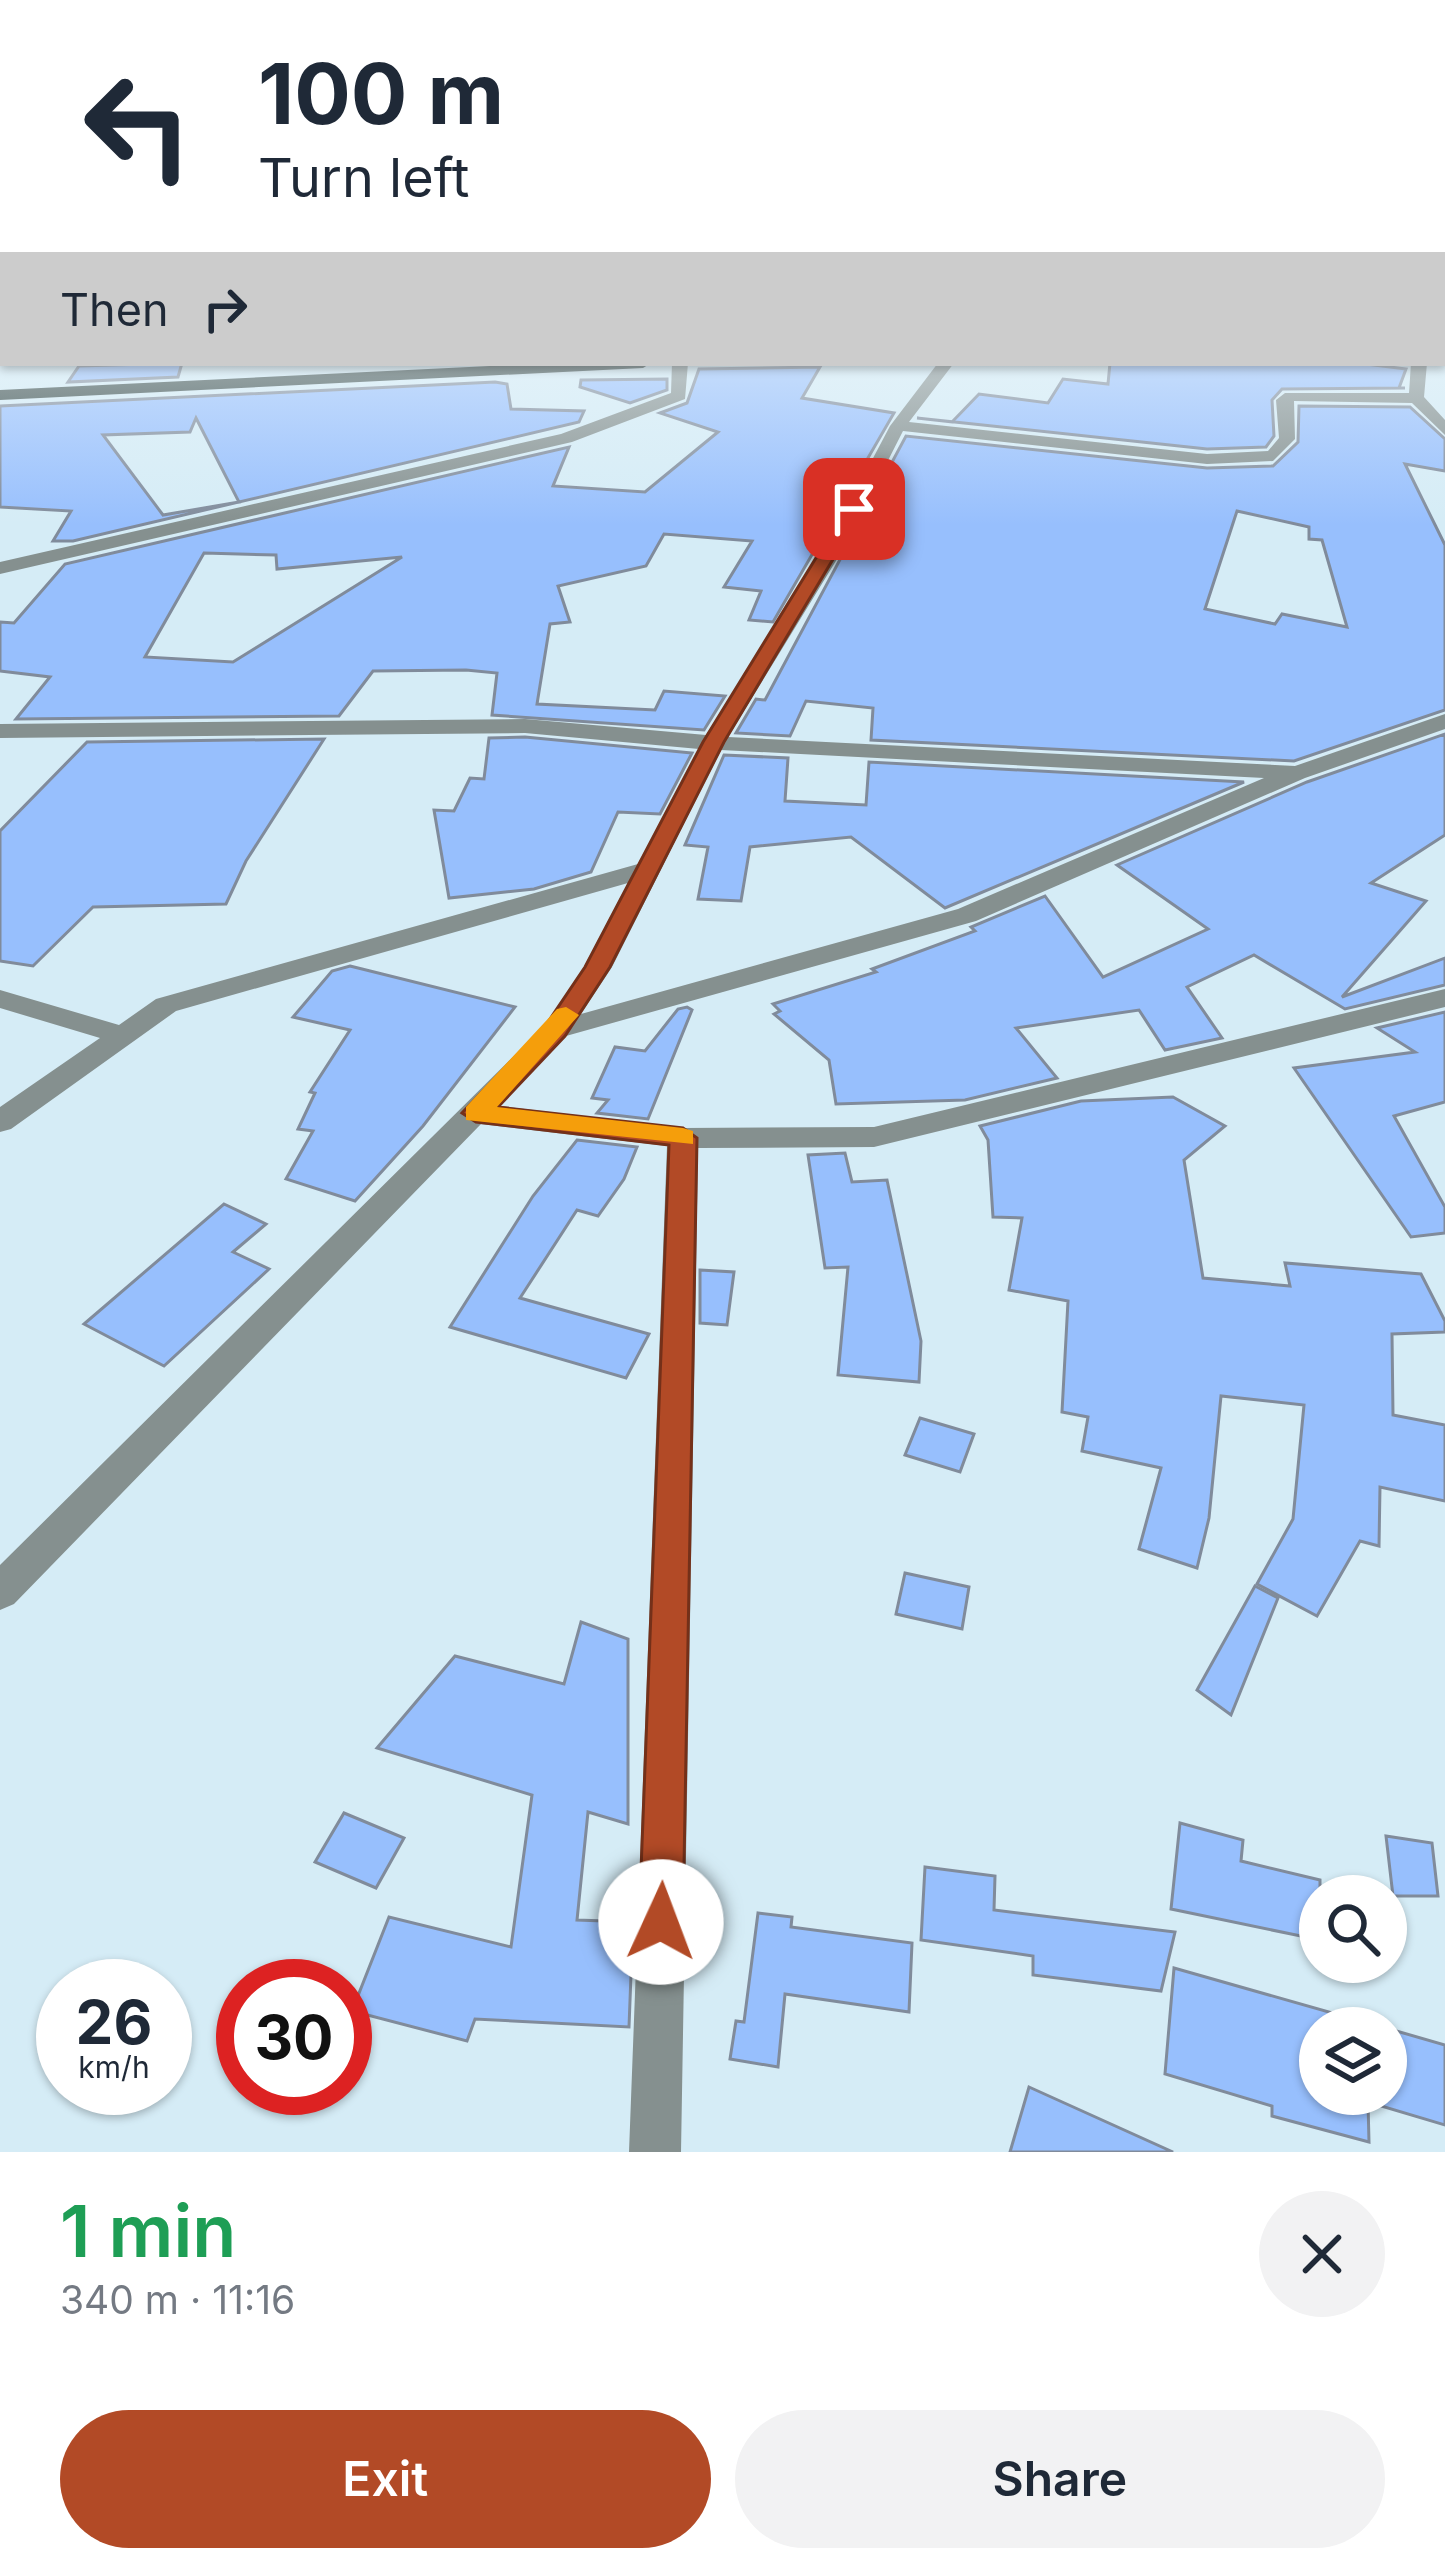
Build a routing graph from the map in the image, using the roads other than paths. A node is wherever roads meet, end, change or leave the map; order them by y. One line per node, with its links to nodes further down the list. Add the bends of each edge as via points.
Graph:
1 (583, 366): 5 (main road)
2 (680, 366): 9 (street, via 679,396 566,438)
3 (944, 366): 7 (street)
4 (1417, 366): 6 (street)
5 (0, 395)
6 (1416, 398): 7 (street, via 1291,396 1284,400 1286,440 1273,456 1248,458); 8 (street)
7 (898, 426): 12 (street, via 833,551)
8 (1445, 430)
9 (0, 568)
10 (1445, 722): 13 (street)
11 (0, 731): 12 (street, via 525,726)
12 (713, 742): 13 (street); 14 (street)
13 (1297, 773): 17 (street, via 967,915)
14 (649, 869): 17 (street); 18 (street, via 166,1005)
15 (1445, 998): 21 (street, via 874,1137)
16 (0, 999): 18 (street)
17 (556, 1030): 19 (street)
18 (123, 1035): 20 (street)
19 (476, 1113): 21 (street); 22 (street)
20 (0, 1122)
21 (683, 1138): 23 (street)
22 (0, 1592)
23 (655, 2152)

